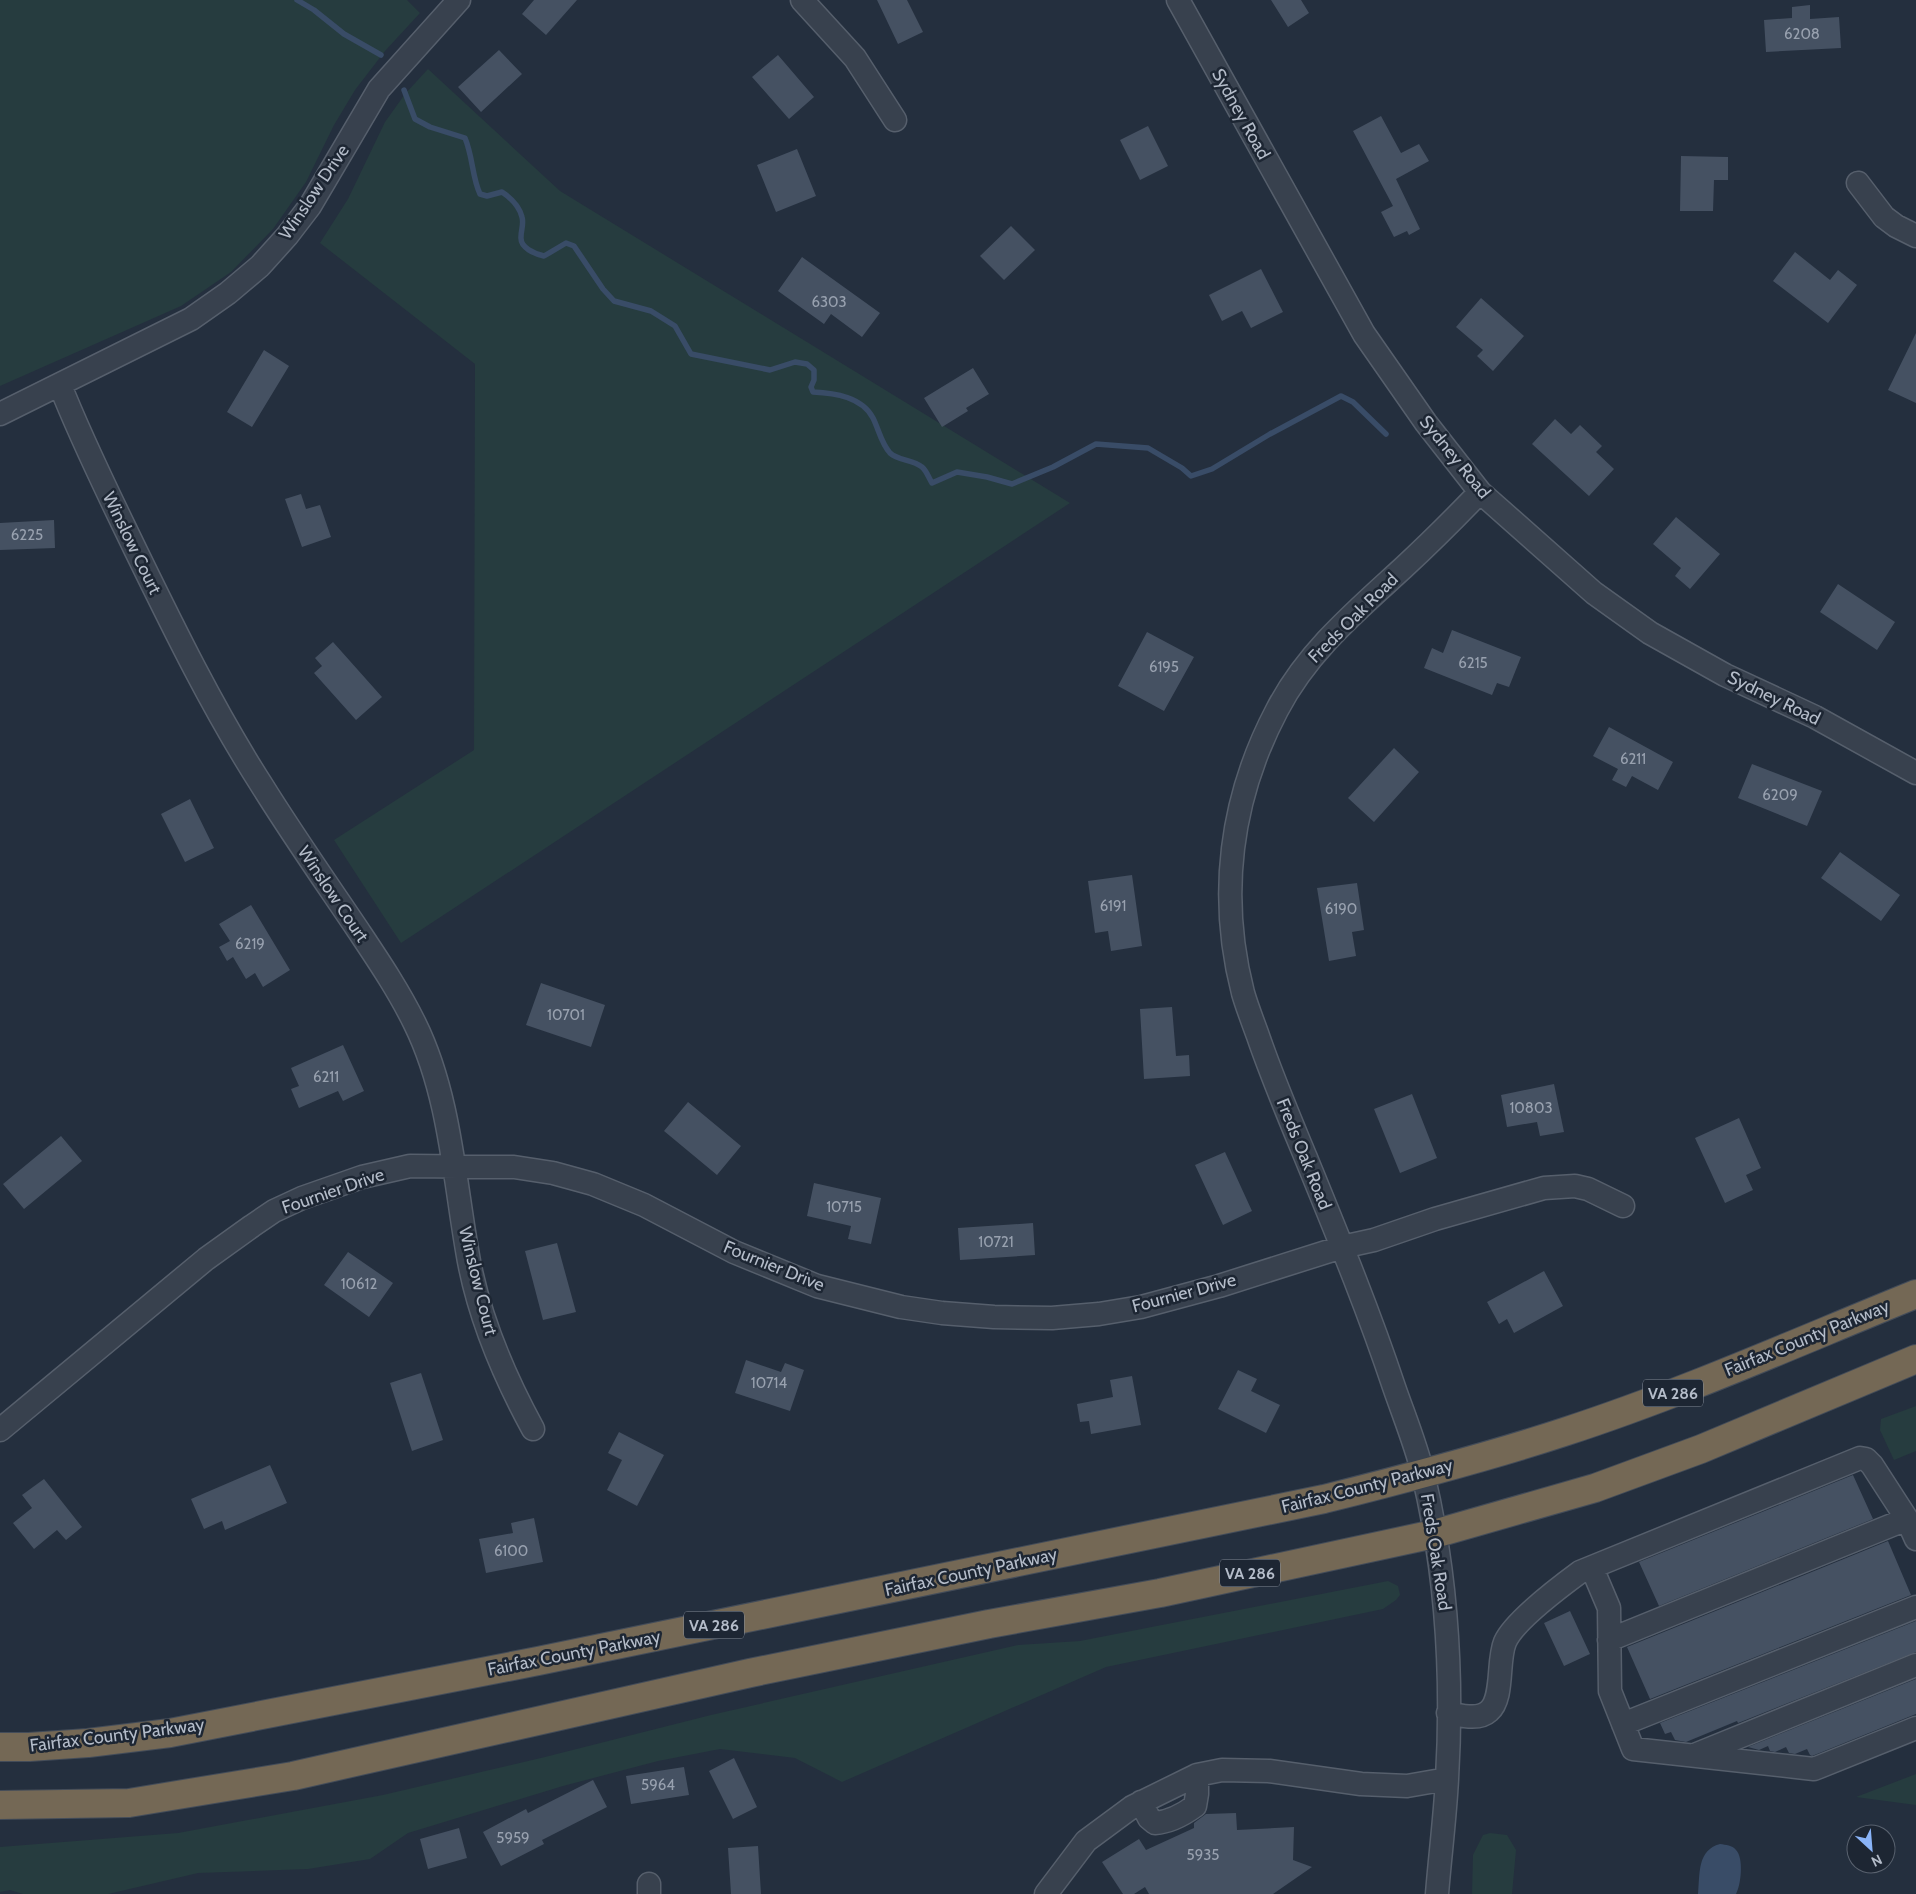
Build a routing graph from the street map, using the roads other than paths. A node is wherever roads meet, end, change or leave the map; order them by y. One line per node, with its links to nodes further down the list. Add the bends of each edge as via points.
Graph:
1 (459, 0): 7 (street, Winslow Drive, via 378,89 310,206 260,266 191,319)
2 (802, 0): 4 (street, via 855,58)
3 (1178, 0): 9 (street, Sydney Road, via 1364,334 1426,423)
4 (895, 120)
5 (1858, 183): 6 (street, via 1884,217)
6 (1916, 236)
7 (60, 385): 8 (street, Winslow Drive); 11 (street, Winslow Court, via 78,431 169,620 220,717 415,1023 437,1082)
8 (0, 414)
9 (1480, 492): 10 (street, Sydney Road, via 1594,593 1650,633); 13 (street, Freds Oak Road, via 1434,540 1333,632 1297,676 1276,711 1256,756 1234,831 1230,912 1244,995 1270,1072)
10 (1916, 773)
11 (454, 1166): 13 (street, Fournier Drive, via 514,1167 593,1184 644,1205 734,1252 817,1286 902,1307 942,1313 1052,1318 1099,1314 1141,1307 1218,1286); 16 (street, Winslow Court, via 467,1253 480,1304 513,1393); 17 (street, Fournier Drive, via 410,1166 362,1177 302,1198 274,1212 206,1259)
12 (1623, 1206): 13 (street, Fournier Drive, via 1575,1186 1544,1188)
13 (1342, 1247): 18 (street, Freds Oak Road, via 1373,1325)
14 (1916, 1294): 18 (highway, Fairfax County Parkway / VA 286, via 1665,1396 1564,1432)
15 (1916, 1359): 20 (highway, VA 286, via 1701,1449 1595,1488)
16 (532, 1429)
17 (0, 1430)
18 (1423, 1474): 20 (street, Freds Oak Road); 28 (highway, Fairfax County Parkway / VA 286, via 1324,1499 1045,1557 538,1661 170,1732 78,1743)
19 (1912, 1529): 21 (street, via 1872,1465 1860,1458); 23 (street)
20 (1434, 1534): 25 (street, Freds Oak Road, via 1448,1630); 31 (highway, VA 286, via 1160,1593 750,1673 293,1776 128,1803)
21 (1592, 1568): 23 (street, via 1609,1608); 25 (street, via 1580,1572 1554,1590 1506,1640 1496,1698 1489,1711 1468,1717)
22 (1916, 1607): 26 (street)
23 (1609, 1640): 26 (street, via 1610,1692)
24 (1916, 1665): 29 (street)
25 (1448, 1713): 30 (street, Freds Oak Road)
26 (1623, 1724): 29 (street, via 1634,1749)
27 (1916, 1728): 29 (street, via 1814,1769)
28 (0, 1747)
29 (1694, 1756)
30 (1447, 1779): 32 (street, via 1407,1786 1361,1784 1269,1771 1222,1770 1197,1775 1132,1807 1086,1841); 33 (street, Freds Oak Road)
31 (0, 1805)
32 (1046, 1894)
33 (1436, 1894)

